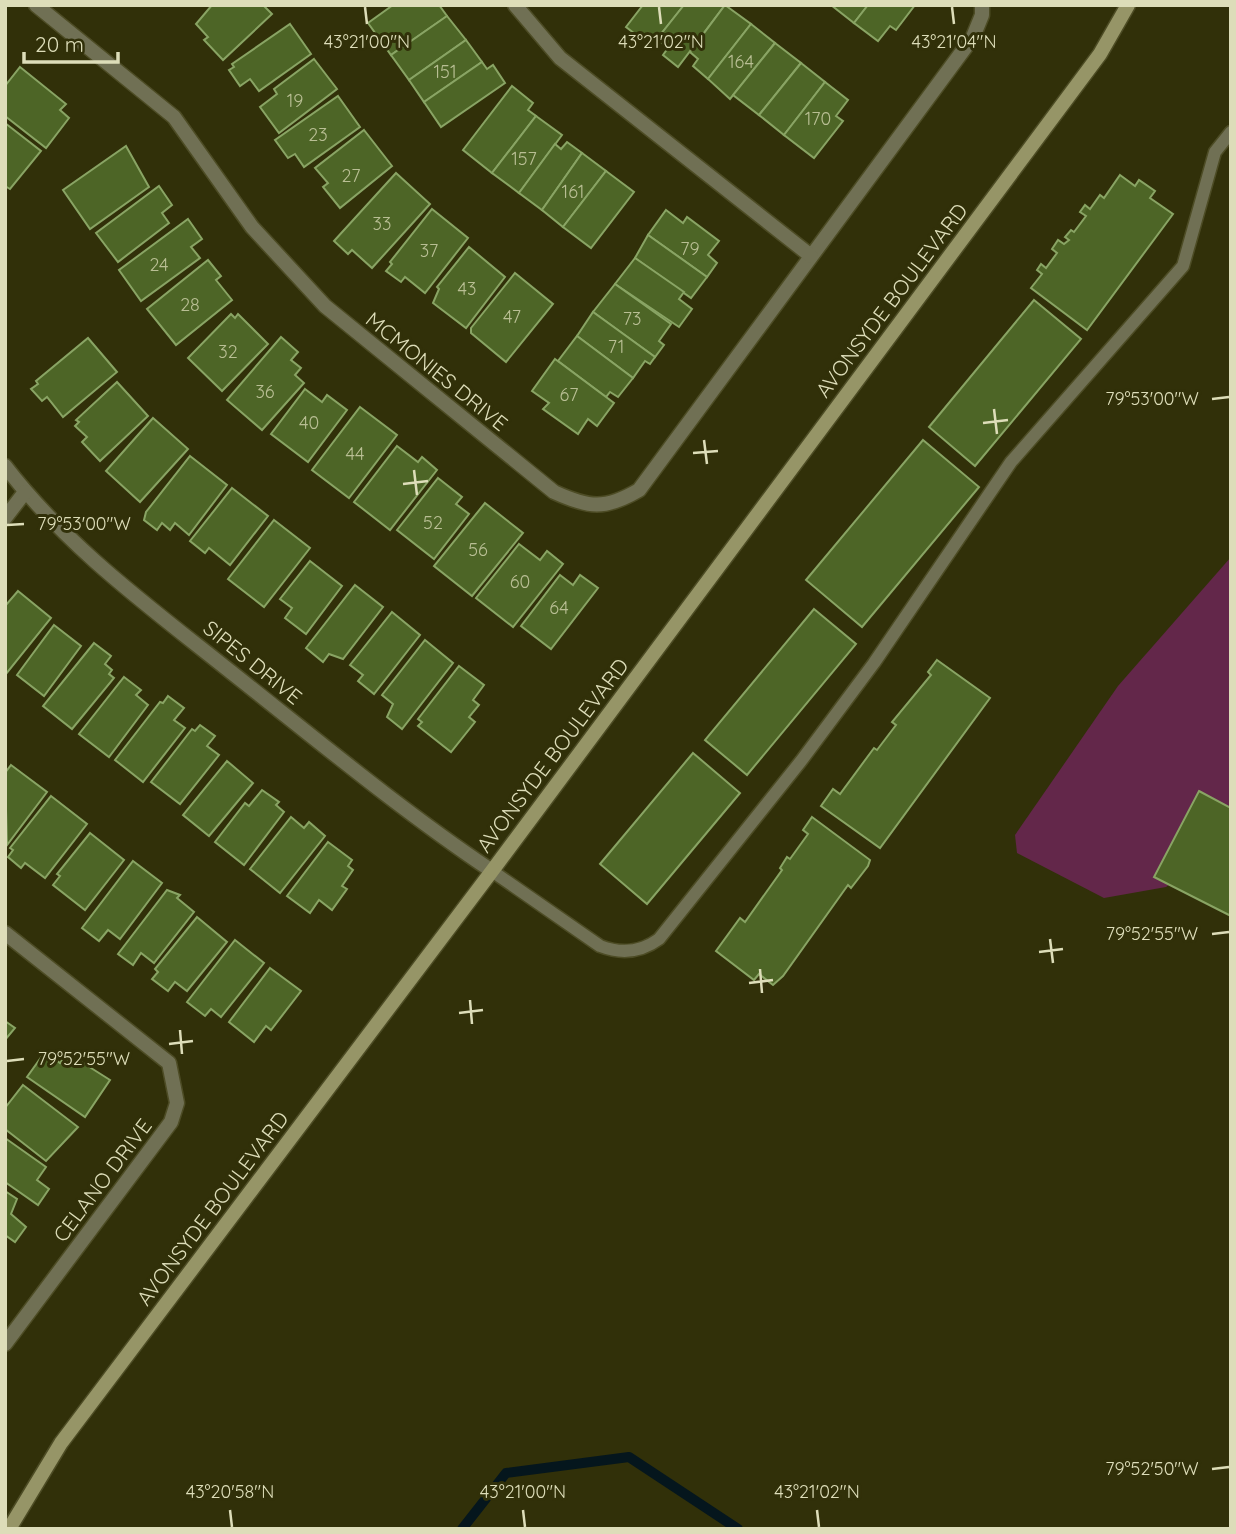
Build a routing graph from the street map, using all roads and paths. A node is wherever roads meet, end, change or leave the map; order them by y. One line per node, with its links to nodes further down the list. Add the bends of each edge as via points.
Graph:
1 (36, 5): 6 (street, MCMONIES DRIVE, via 174,117 252,227 325,306 554,492 577,503 601,506 639,490)
2 (515, 5): 6 (street, via 560,58)
3 (982, 5): 6 (street, MCMONIES DRIVE, via 973,37)
4 (1128, 5): 10 (main road, AVONSYDE BOULEVARD, via 1100,54)
5 (1231, 132): 10 (lane, via 1215,152 1183,266 1012,462 866,674 659,939 639,950 613,951 600,946)
6 (811, 256)
7 (5, 466): 8 (street, SIPES DRIVE)
8 (25, 492): 9 (street); 10 (street, SIPES DRIVE, via 61,532 125,587 434,832)
9 (5, 518)
10 (492, 871): 13 (main road, AVONSYDE BOULEVARD, via 61,1443)
11 (5, 933): 12 (street, CELANO DRIVE, via 169,1063 177,1103 171,1122)
12 (5, 1344)
13 (9, 1529)

